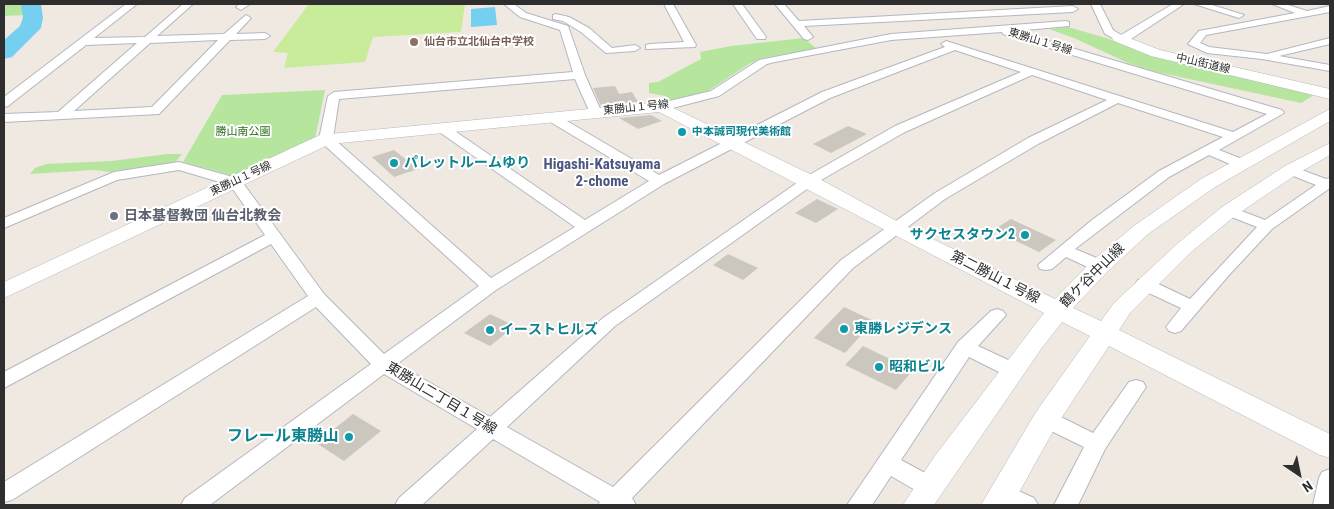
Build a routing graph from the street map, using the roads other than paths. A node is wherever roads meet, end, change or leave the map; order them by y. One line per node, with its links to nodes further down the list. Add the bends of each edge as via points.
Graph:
1 (132, 4): 31 (street)
2 (188, 4): 29 (street)
3 (509, 4): 38 (street, via 523,15 564,28)
4 (524, 4): 34 (street, via 535,11 566,19 610,51)
5 (668, 4): 32 (street, via 691,45)
6 (738, 4): 26 (street)
7 (779, 4): 8 (street); 20 (street)
8 (784, 4)
9 (963, 4): 16 (street)
10 (1096, 4): 28 (street, 中山街道線, via 1109,32)
11 (1180, 4): 28 (street, via 1127,37)
12 (1199, 4): 18 (street)
13 (1276, 4): 17 (street)
14 (1073, 9): 16 (street)
15 (1330, 9): 17 (street)
16 (977, 14): 20 (street)
17 (1307, 14): 35 (street, via 1203,33 1193,44 1206,50)
18 (1239, 16)
19 (246, 18): 25 (street)
20 (796, 24): 27 (street)
21 (1066, 24): 22 (street)
22 (998, 30): 24 (street, 東勝山１号線); 44 (street, 東勝山１号線)
23 (265, 36): 25 (street)
24 (922, 36): 33 (street); 42 (street, 東勝山１号線, via 891,37 773,59 763,62 715,94)
25 (227, 37): 29 (street); 46 (street, via 155,111)
26 (761, 37)
27 (808, 37)
28 (1119, 38): 39 (street, 中山街道線, via 1156,53)
29 (145, 40): 31 (street); 46 (street)
30 (1330, 41): 35 (street)
31 (80, 42): 41 (street)
32 (650, 47)
33 (955, 47): 37 (street); 52 (street, via 826,95)
34 (635, 48)
35 (1262, 56): 36 (street)
36 (1330, 68)
37 (1032, 71): 40 (street); 58 (street, via 900,130)
38 (579, 75): 43 (street); 51 (street, via 334,96)
39 (1330, 94)
40 (1117, 100): 50 (street); 65 (street, via 1032,141 940,196)
41 (4, 103)
42 (660, 107): 43 (street, 東勝山１号線); 52 (street, 第二勝山１号線)
43 (596, 113): 47 (street, 東勝山１号線)
44 (1278, 113): 50 (street)
45 (1330, 114): 55 (street, 鶴ケ谷中山線)
46 (61, 116): 48 (street)
47 (552, 117): 49 (street, 東勝山１号線); 57 (street)
48 (4, 118)
49 (442, 128): 51 (street, 東勝山１号線); 63 (street)
50 (1232, 136): 54 (street)
51 (326, 139): 59 (street, 東勝山１号線); 71 (street)
52 (731, 142): 57 (street); 58 (street, 第二勝山１号線)
53 (1330, 148): 56 (street)
54 (1207, 150): 55 (street); 67 (street, via 1164,174)
55 (1242, 164): 69 (street, 鶴ケ谷中山線, via 1208,183 1141,230)
56 (1292, 170): 60 (street); 61 (street)
57 (659, 181): 63 (street)
58 (810, 181): 65 (street, 第二勝山１号線); 85 (street, via 608,322)
59 (235, 182): 62 (street, via 179,166 114,176); 66 (street, 東勝山二丁目１号線); 72 (street, 東勝山１号線)
60 (1328, 183): 64 (street)
61 (1229, 211): 64 (street); 70 (street)
62 (4, 223)
63 (584, 226): 71 (street)
64 (1267, 226): 74 (street)
65 (895, 228): 75 (street, 第二勝山１号線); 93 (street, via 847,264)
66 (274, 236): 73 (street, 東勝山二丁目１号線); 82 (street)
67 (1064, 250): 68 (street); 69 (street)
68 (1046, 266)
69 (1100, 266): 75 (street, 鶴ケ谷中山線)
70 (1144, 284): 74 (street); 78 (street)
71 (490, 286): 80 (street)
72 (4, 292)
73 (318, 298): 80 (street, 東勝山二丁目１号線); 91 (street)
74 (1193, 307): 77 (street)
75 (1059, 310): 78 (street, 第二勝山１号線); 81 (street, 鶴ケ谷中山線)
76 (997, 315): 79 (street)
77 (1175, 327)
78 (1104, 333): 84 (street); 87 (street, 第二勝山１号線)
79 (965, 347): 81 (street); 88 (street)
80 (383, 365): 85 (street, 東勝山二丁目１号線); 94 (street)
81 (1012, 370): 90 (street, 鶴ケ谷中山線)
82 (4, 381)
83 (1136, 387): 86 (street)
84 (1046, 419): 86 (street); 92 (street)
85 (493, 430): 93 (street, 東勝山二丁目１号線); 95 (street)
86 (1097, 444): 99 (street)
87 (1330, 447)
88 (887, 463): 90 (street); 96 (street)
89 (1330, 478): 100 (street)
90 (930, 487): 97 (street, 鶴ケ谷中山線)
91 (4, 493)
92 (999, 499): 98 (street)
93 (616, 503)
94 (194, 505)
95 (407, 505)
96 (859, 505)
97 (918, 505)
98 (1026, 505)
99 (1066, 505)
100 (1325, 505)

